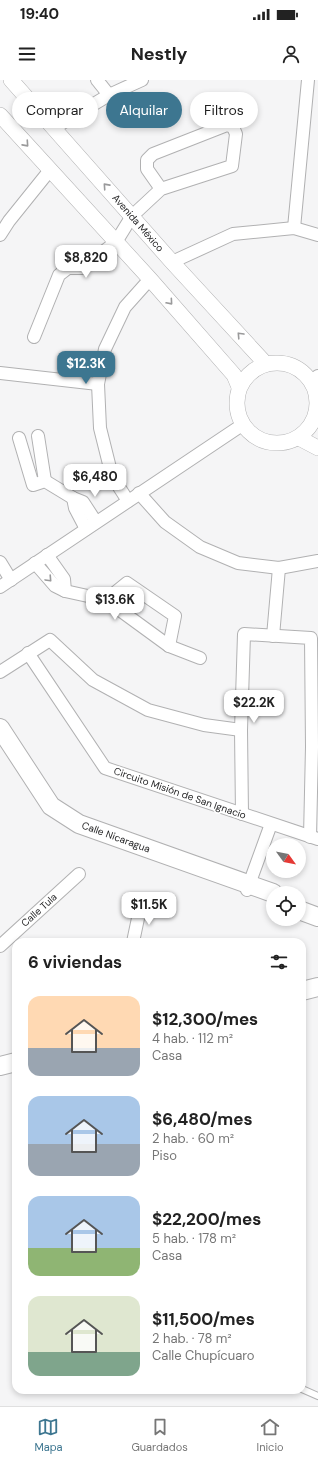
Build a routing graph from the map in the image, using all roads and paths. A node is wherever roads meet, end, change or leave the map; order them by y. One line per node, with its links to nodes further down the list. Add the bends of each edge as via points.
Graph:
1 (11, 80): 5 (street, Avenida México)
2 (97, 80): 6 (street)
3 (142, 80): 7 (street)
4 (308, 80): 14 (street)
5 (22, 92)
6 (107, 92)
7 (116, 92)
8 (0, 115): 10 (street, one-way to 10)
9 (54, 128): 12 (street, Avenida México, one-way to 9)
10 (50, 170): 13 (street); 17 (street)
11 (160, 189): 11 (street, via 147,169 147,160 153,154 227,125 233,127 236,134 232,166); 12 (street)
12 (132, 216): 17 (street); 18 (street, Avenida México)
13 (4, 217): 15 (street)
14 (294, 228): 16 (street); 18 (street, via 233,234)
15 (0, 235)
16 (318, 235)
17 (116, 242): 19 (street); 20 (street, via 82,268 68,268 59,275)
18 (172, 262): 21 (street, Avenida México, one-way to 18)
19 (150, 279): 24 (street, via 125,307 105,349); 25 (street, one-way to 25, via 234,375)
20 (34, 337)
21 (266, 364): 23 (street, via 283,362 297,367); 25 (street, via 250,373)
22 (0, 373): 24 (street)
23 (315, 379): 26 (street)
24 (98, 384): 32 (street, via 100,428 112,476)
25 (239, 388): 27 (street, via 237,408)
26 (318, 413): 28 (street, via 311,426)
27 (242, 425): 28 (street, via 253,436 276,444); 31 (street)
28 (299, 438): 29 (street)
29 (318, 448)
30 (45, 481): 30 (street, via 33,485 20,441 38,438); 33 (street, via 83,502)
31 (139, 493): 32 (street); 38 (street, via 165,522 200,547 238,563)
32 (128, 501): 33 (street)
33 (91, 526): 34 (street)
34 (47, 555): 37 (street); 41 (street, via 64,579)
35 (318, 561): 38 (street)
36 (0, 562): 39 (street)
37 (35, 563): 39 (street); 41 (street, one-way to 41, via 55,586)
38 (279, 568): 43 (street)
39 (11, 580): 40 (street)
40 (0, 587)
41 (65, 591): 42 (street)
42 (106, 600): 44 (street); 44 (street, via 127,584 175,616)
43 (273, 636): 49 (street, via 244,634); 51 (street, via 311,638)
44 (169, 646): 46 (street)
45 (28, 653): 47 (street); 49 (street, via 50,640 93,680 148,710 204,725); 52 (street, Circuito Misión de San Ignacio, via 105,768)
46 (200, 658)
47 (0, 672)
48 (0, 728): 56 (main road, Calle Nicaragua, via 51,806 79,824)
49 (242, 730): 52 (street)
50 (0, 742): 56 (main road, Calle Nicaragua, via 48,812 75,830)
51 (315, 746): 54 (street)
52 (242, 814): 53 (street, Circuito Misión de San Ignacio)
53 (271, 824): 54 (street, Circuito Misión de San Ignacio); 56 (street)
54 (314, 838)
55 (79, 874): 65 (street, Calle Tula)
56 (248, 887): 57 (main road, Calle Nicaragua); 58 (main road, Calle Nicaragua)
57 (266, 891)
58 (266, 896)
59 (141, 904): 64 (street)
60 (306, 905): 61 (main road)
61 (318, 909)
62 (306, 913): 63 (main road)
63 (318, 917)
64 (134, 938)
65 (0, 946)
66 (318, 987): 67 (main road)
67 (306, 990)
68 (12, 1063): 69 (main road)
69 (0, 1066)
70 (306, 1391): 71 (lane)
71 (318, 1396)

